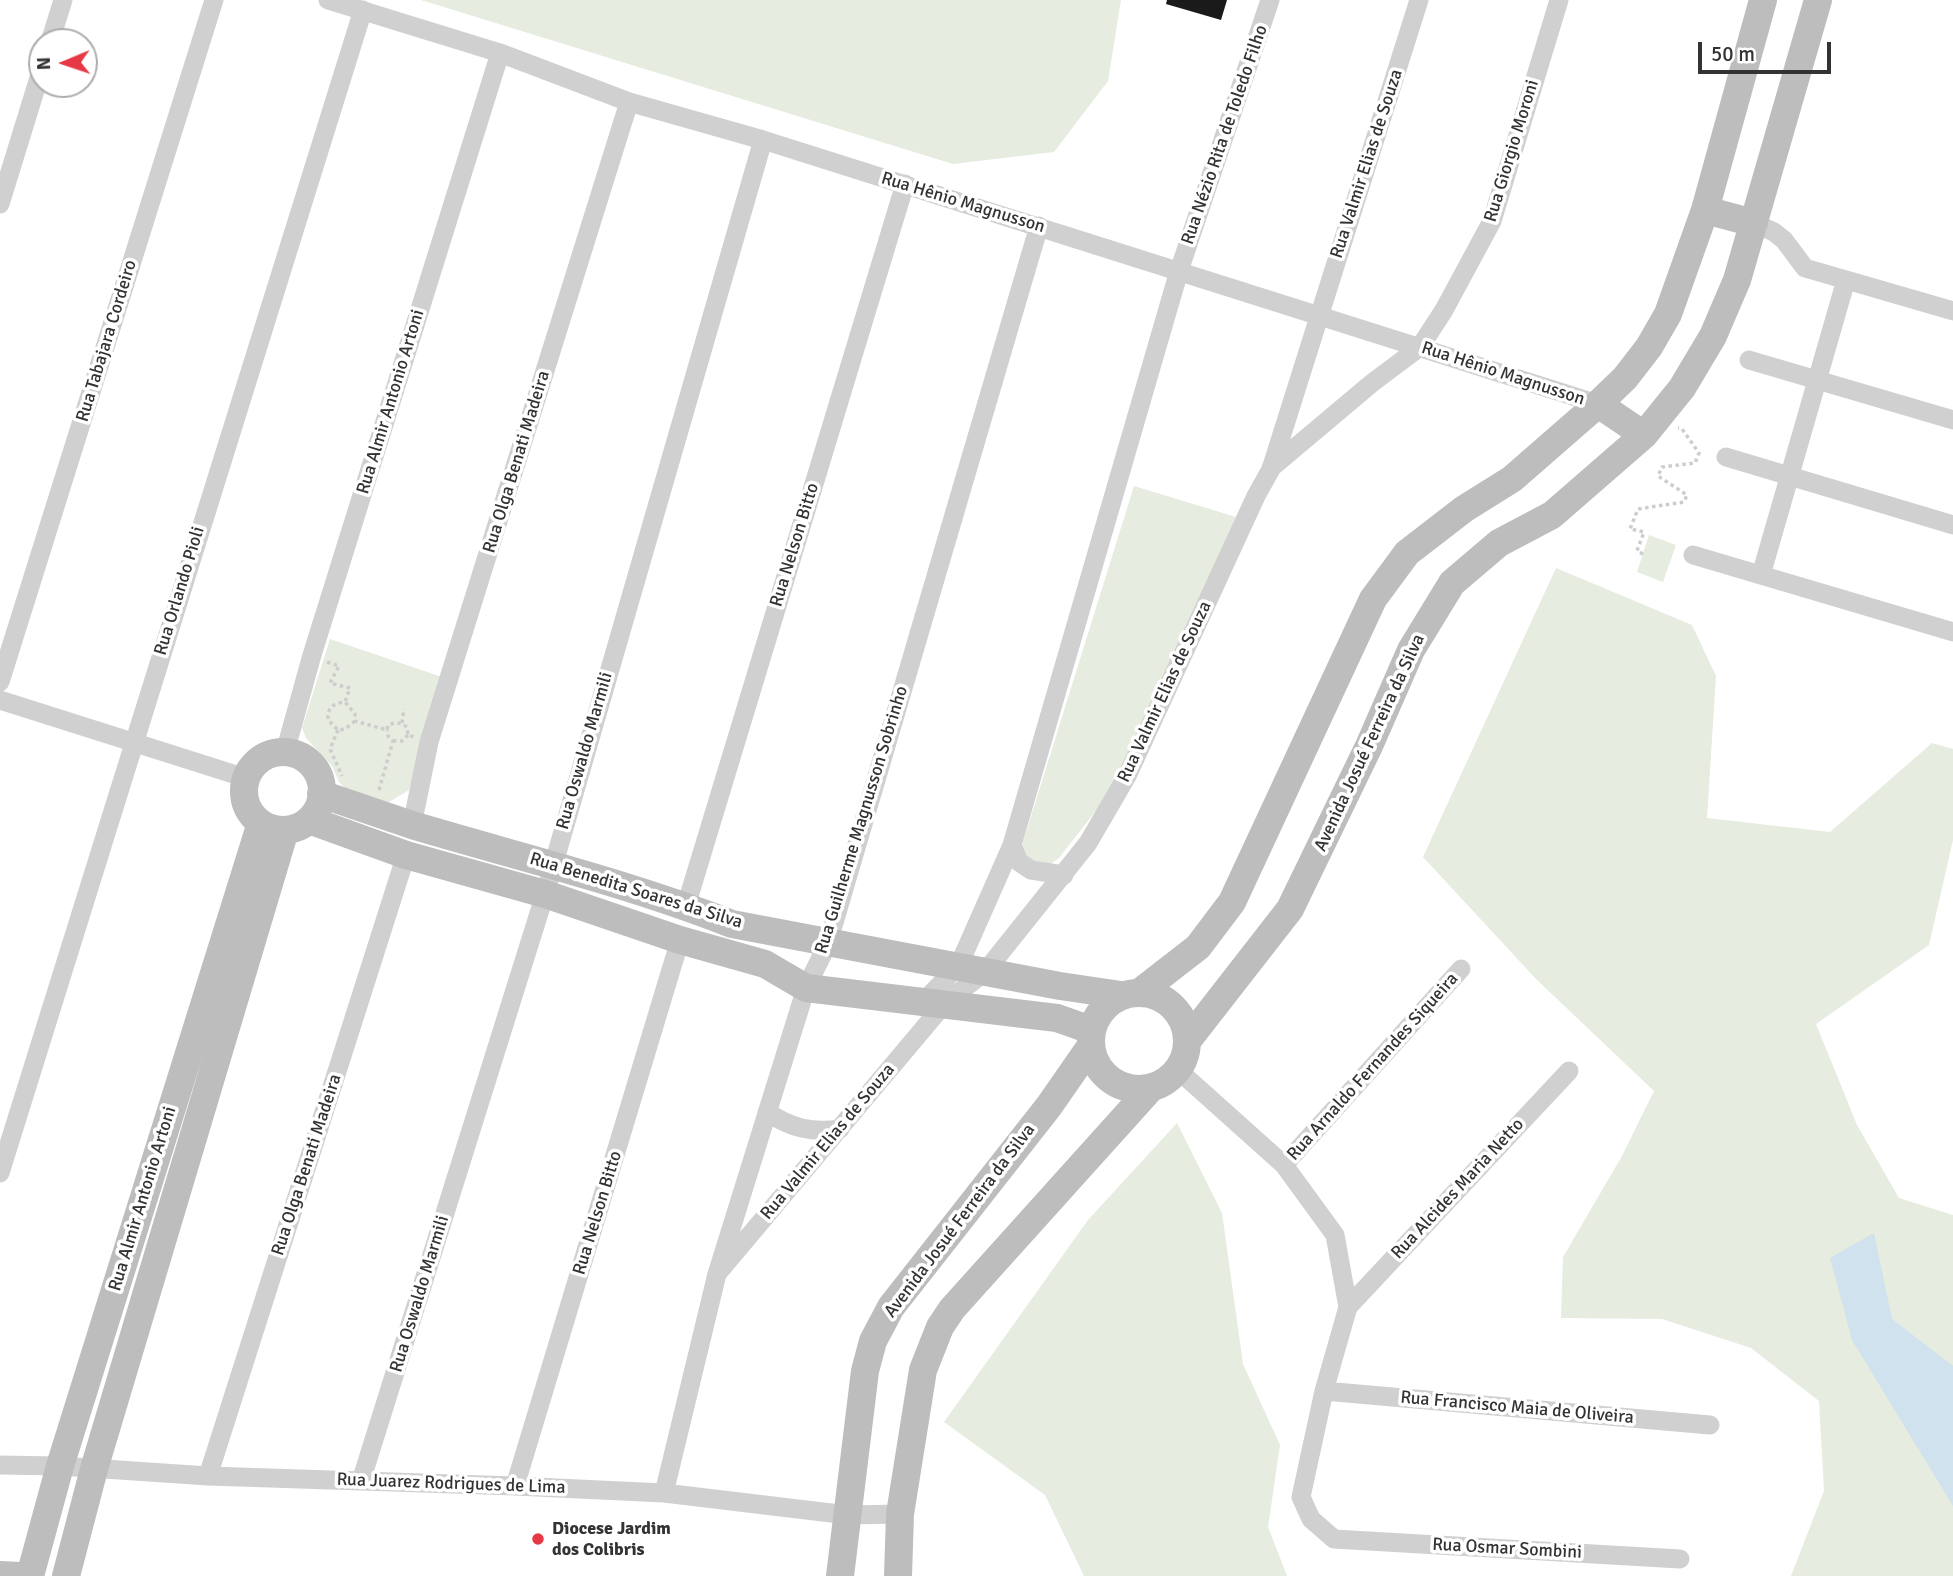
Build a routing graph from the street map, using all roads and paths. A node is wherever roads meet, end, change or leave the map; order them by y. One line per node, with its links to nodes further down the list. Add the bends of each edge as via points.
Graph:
1 (63, 0): 10 (street)
2 (214, 0): 39 (street, Rua Tabajara Cordeiro)
3 (328, 0): 9 (street, Rua Hênio Magnusson)
4 (1270, 0): 20 (street, Rua Nézio Rita de Toledo Filho)
5 (1419, 0): 23 (street, Rua Valmir Elias de Souza)
6 (1559, 0): 24 (street, Rua Giorgio Moroni, via 1492,221)
7 (1763, 0): 17 (main road)
8 (1818, 0): 18 (main road, Avenida Josué Ferreira da Silva)
9 (363, 10): 11 (street, Rua Hênio Magnusson); 48 (street, Rua Orlando Pioli)
10 (54, 28)
11 (500, 53): 13 (street, Rua Hênio Magnusson); 38 (street, Rua Almir Antonio Artoni)
12 (33, 98): 16 (street)
13 (629, 102): 14 (street, Rua Hênio Magnusson); 50 (street, Rua Olga Benati Madeira)
14 (763, 140): 15 (street, Rua Hênio Magnusson); 60 (street, Rua Oswaldo Marmili)
15 (905, 184): 19 (street, Rua Hênio Magnusson); 63 (street, Rua Nelson Bitto)
16 (0, 204)
17 (1705, 210): 18 (main road); 27 (main road, via 1668,314 1633,368)
18 (1754, 223): 21 (street, via 1784,240 1805,268); 29 (main road, Avenida Josué Ferreira da Silva, via 1713,336 1682,388)
19 (1039, 226): 20 (street, Rua Hênio Magnusson); 65 (street, Rua Guilherme Magnusson Sobrinho)
20 (1179, 271): 23 (street, Rua Hênio Magnusson); 58 (street, Rua Nézio Rita de Toledo Filho)
21 (1846, 280): 22 (street); 26 (street)
22 (1953, 312)
23 (1318, 314): 24 (street, Rua Hênio Magnusson); 31 (street, Rua Valmir Elias de Souza)
24 (1420, 346): 27 (street, Rua Hênio Magnusson); 31 (street, Rua Giorgio Moroni)
25 (1749, 360): 26 (street)
26 (1818, 380): 28 (street); 32 (street)
27 (1598, 404): 29 (main road); 69 (main road, via 1511,479 1407,553 1373,599 1232,902 1198,947)
28 (1953, 419)
29 (1650, 428): 34 (path, via 1682,429 1699,453 1695,463 1662,467 1658,475 1687,495 1684,502 1638,509 1630,529 1644,532 1637,551); 72 (main road, Avenida Josué Ferreira da Silva, via 1552,515 1499,543 1452,583 1411,650 1290,909)
30 (1726, 457): 32 (street)
31 (1271, 469): 61 (street, Rua Valmir Elias de Souza, via 1127,776)
32 (1789, 477): 33 (street); 36 (street)
33 (1953, 525)
34 (1643, 554)
35 (1693, 555): 36 (street)
36 (1761, 576): 37 (street)
37 (1953, 632)
38 (312, 655): 41 (path, via 339,666 330,683 350,688); 51 (street, Rua Almir Antonio Artoni)
39 (0, 682)
40 (0, 700): 48 (street)
41 (345, 702): 43 (path); 45 (path, via 330,707 327,714)
42 (404, 709): 44 (path)
43 (355, 721): 45 (path); 46 (path)
44 (402, 723): 46 (path, via 388,725); 47 (path)
45 (338, 730): 53 (path, via 330,749)
46 (387, 730): 49 (path)
47 (408, 735): 49 (path); 50 (path)
48 (133, 741): 52 (street); 79 (street, Rua Orlando Pioli)
49 (393, 741): 55 (path)
50 (429, 742): 57 (street, Rua Olga Benati Madeira)
51 (285, 752): 52 (main road, via 261,758); 54 (main road, via 309,761 317,771)
52 (246, 778): 56 (main road, via 246,803 252,814)
53 (348, 784)
54 (321, 794): 56 (main road, via 317,810); 57 (main road, Rua Benedita Soares da Silva)
55 (378, 797)
56 (285, 824): 59 (main road, Rua Benedita Soares da Silva); 85 (main road, Rua Almir Antonio Artoni); 86 (main road, Rua Almir Antonio Artoni)
57 (412, 825): 60 (main road, Rua Benedita Soares da Silva)
58 (1012, 845): 61 (street, via 1019,862 1031,870); 66 (street, Rua Nézio Rita de Toledo Filho)
59 (406, 855): 62 (main road, Rua Benedita Soares da Silva); 87 (street, Rua Olga Benati Madeira)
60 (552, 864): 62 (street, Rua Oswaldo Marmili); 63 (main road, Rua Benedita Soares da Silva)
61 (1064, 875): 66 (street, Rua Valmir Elias de Souza)
62 (545, 894): 64 (main road, Rua Benedita Soares da Silva); 88 (street, Rua Oswaldo Marmili)
63 (686, 906): 65 (main road, Rua Benedita Soares da Silva, via 732,924)
64 (680, 940): 68 (main road, Rua Benedita Soares da Silva, via 765,964); 89 (street, Rua Nelson Bitto)
65 (828, 943): 66 (main road, Rua Benedita Soares da Silva); 68 (street, Rua Guilherme Magnusson Sobrinho)
66 (972, 969): 69 (main road, Rua Benedita Soares da Silva, via 1059,986); 70 (street, Rua Valmir Elias de Souza); 70 (street)
67 (1461, 969): 78 (street, Rua Arnaldo Fernandes Siqueira)
68 (806, 988): 70 (main road, Rua Benedita Soares da Silva); 76 (street, Rua Guilherme Magnusson Sobrinho)
69 (1130, 993): 71 (main road, via 1097,1014); 72 (main road, via 1152,993 1166,1000 1185,1024)
70 (935, 1002): 71 (main road, Rua Benedita Soares da Silva, via 1057,1018); 77 (street, Rua Valmir Elias de Souza)
71 (1091, 1038): 75 (main road, via 1095,1063 1105,1076 1119,1086); 92 (main road, Avenida Josué Ferreira da Silva, via 1049,1106 891,1307 873,1341 865,1371)
72 (1188, 1040): 73 (main road)
73 (1178, 1069): 75 (main road); 78 (street)
74 (1569, 1071): 81 (street, Rua Alcides Maria Netto)
75 (1151, 1088): 91 (main road, via 940,1327 923,1370)
76 (767, 1112): 77 (street, via 804,1130); 80 (street, Rua Guilherme Magnusson Sobrinho)
77 (840, 1129): 80 (street, Rua Valmir Elias de Souza)
78 (1284, 1165): 81 (street, via 1335,1235)
79 (0, 1173)
80 (717, 1273): 90 (street, Rua Guilherme Magnusson Sobrinho)
81 (1348, 1307): 82 (street)
82 (1324, 1391): 83 (street, Rua Francisco Maia de Oliveira); 93 (street, Rua Osmar Sombini, via 1301,1497 1311,1518 1334,1539)
83 (1710, 1425)
84 (0, 1465): 85 (street, Rua Juarez Rodrigues de Lima)
85 (60, 1466): 86 (street, Rua Juarez Rodrigues de Lima); 96 (main road, Rua Almir Antonio Artoni)
86 (94, 1469): 87 (street, Rua Juarez Rodrigues de Lima); 97 (main road, Rua Almir Antonio Artoni)
87 (208, 1476): 88 (street, Rua Juarez Rodrigues de Lima)
88 (362, 1481): 89 (street, Rua Juarez Rodrigues de Lima)
89 (515, 1486): 90 (street, Rua Juarez Rodrigues de Lima)
90 (664, 1493): 92 (street, Rua Juarez Rodrigues de Lima)
91 (900, 1514): 92 (street, Rua Juarez Rodrigues de Lima); 99 (main road)
92 (848, 1515): 98 (main road, Avenida Josué Ferreira da Silva)
93 (1680, 1559)
94 (0, 1575): 95 (main road)
95 (20, 1576)
96 (30, 1576)
97 (66, 1576)
98 (840, 1576)
99 (898, 1576)

